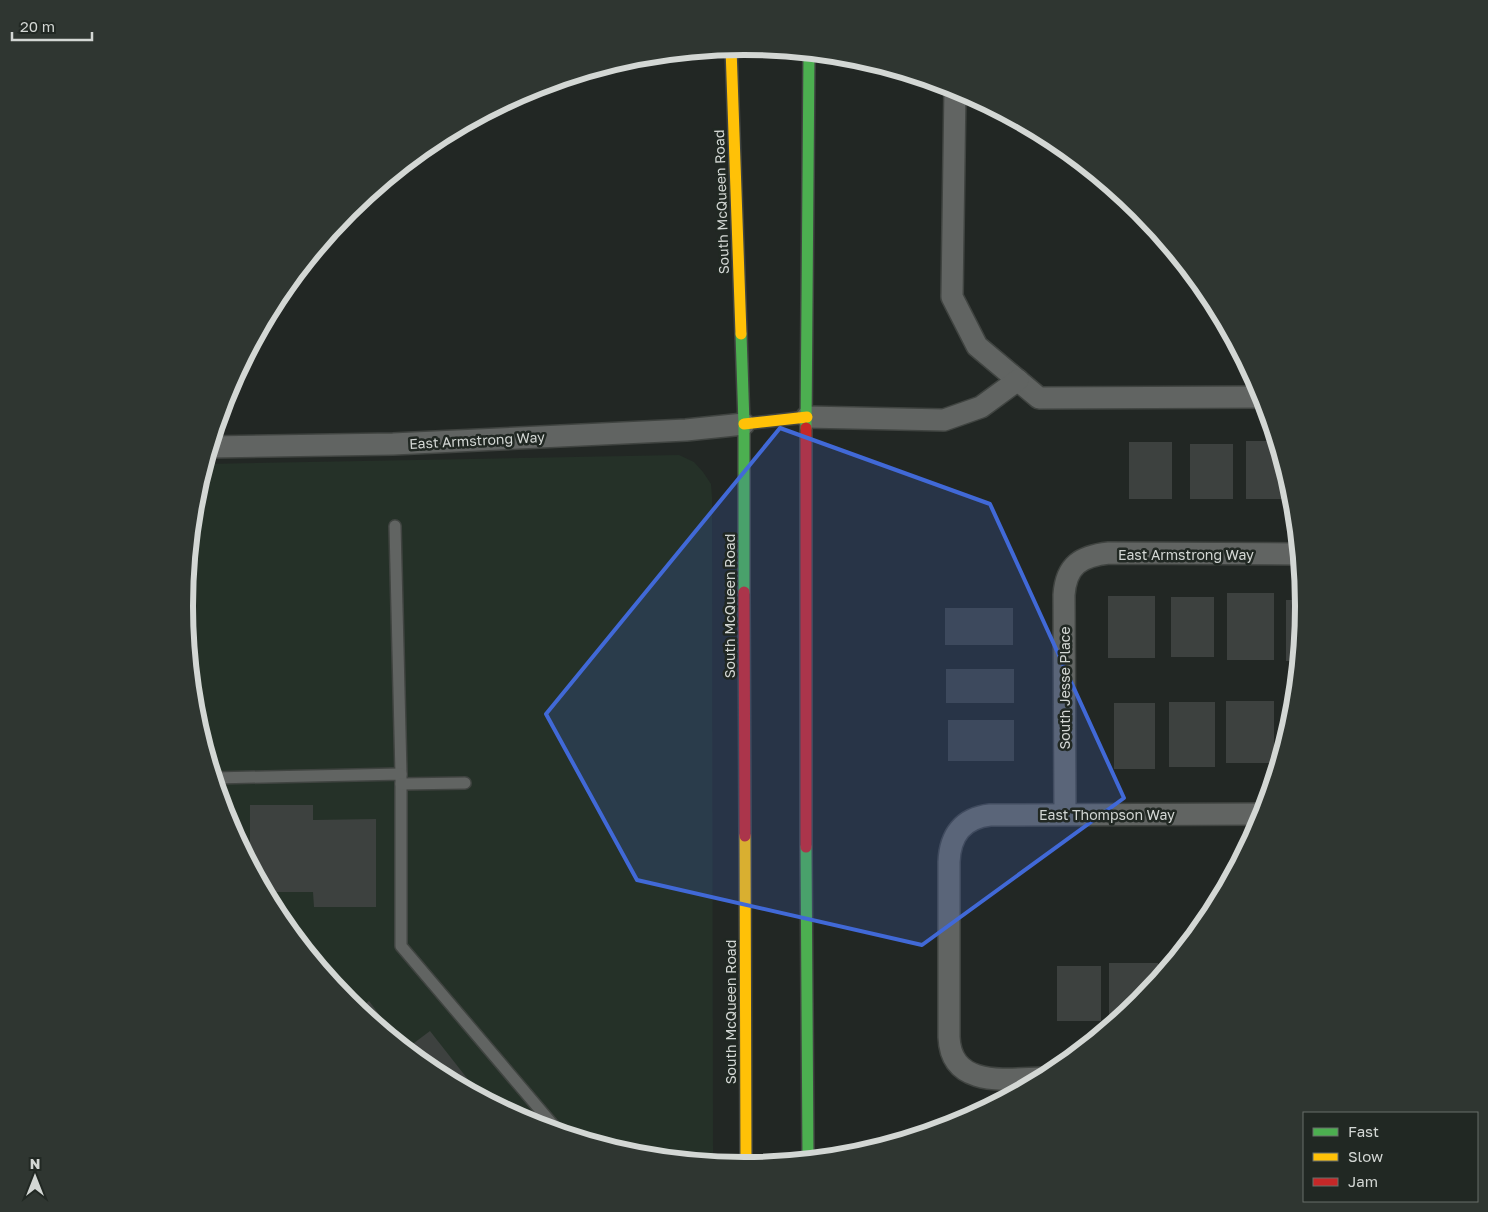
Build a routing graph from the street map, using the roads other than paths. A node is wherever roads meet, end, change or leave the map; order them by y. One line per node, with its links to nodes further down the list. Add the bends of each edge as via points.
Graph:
1 (731, 55): 7 (main road, South McQueen Road)
2 (809, 59): 6 (main road)
3 (955, 97): 4 (street, via 952,297 977,346)
4 (1018, 380): 5 (street, via 1039,398); 6 (street, via 981,407 944,420)
5 (1254, 397)
6 (806, 417): 7 (main road); 19 (main road)
7 (744, 424): 8 (street, East Armstrong Way, via 686,430 393,444); 20 (main road, South McQueen Road)
8 (217, 447)
9 (395, 526): 13 (lane)
10 (1292, 554): 11 (street, East Armstrong Way, via 1109,553 1090,556)
11 (1076, 565): 15 (street, South Jesse Place, via 1066,577 1064,595)
12 (221, 778): 13 (lane)
13 (401, 779): 14 (lane); 18 (lane, via 401,946)
14 (465, 783)
15 (1065, 814): 16 (street, East Thompson Way); 17 (street, East Thompson Way, via 980,816 963,825 950,852 949,1047 956,1062 968,1072 990,1079)
16 (1254, 814)
17 (1027, 1078)
18 (550, 1122)
19 (808, 1153)
20 (746, 1157)

